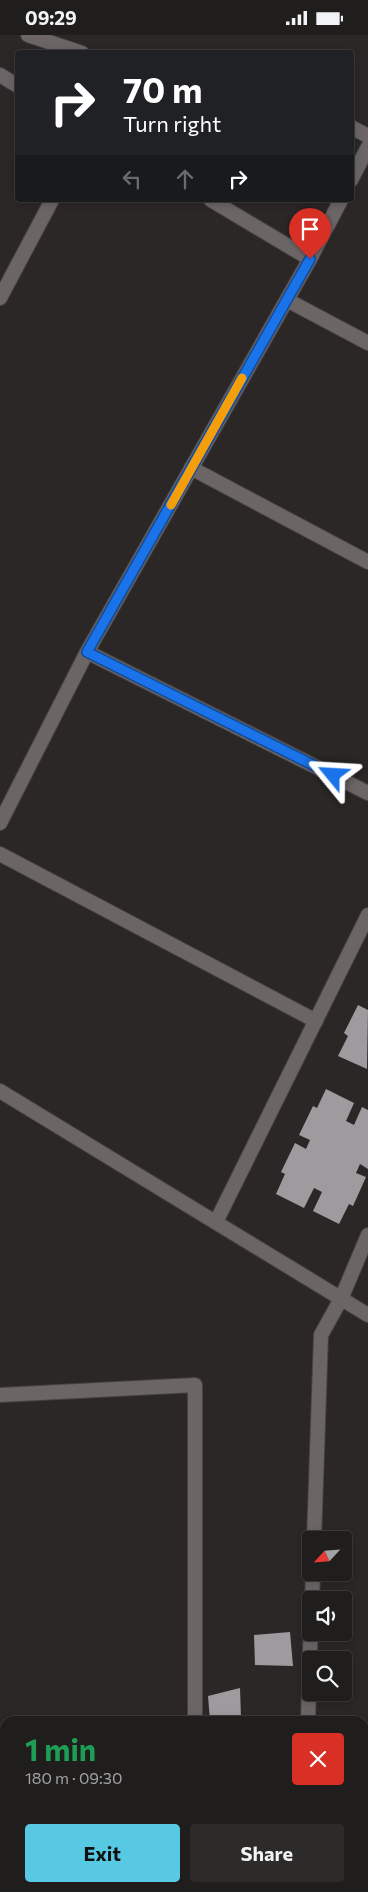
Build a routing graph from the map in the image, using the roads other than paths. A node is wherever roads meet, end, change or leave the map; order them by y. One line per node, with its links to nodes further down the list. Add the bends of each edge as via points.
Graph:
1 (28, 35): 2 (street)
2 (73, 50)
3 (0, 75): 4 (street)
4 (15, 84)
5 (354, 129): 6 (street)
6 (368, 136)
7 (368, 147): 8 (street)
8 (354, 174)
9 (51, 202): 13 (street)
10 (214, 202): 12 (street)
11 (340, 202): 12 (street)
12 (310, 259): 14 (street)
13 (0, 297)
14 (287, 300): 15 (street); 16 (street)
15 (368, 343)
16 (192, 468): 17 (street); 18 (street)
17 (368, 562)
18 (87, 652): 19 (street); 20 (street)
19 (368, 793)
20 (0, 823)
21 (0, 855): 23 (street)
22 (368, 915): 23 (street)
23 (316, 1021): 25 (street)
24 (0, 1091): 25 (street)
25 (216, 1222): 27 (street)
26 (368, 1235): 27 (street)
27 (341, 1299): 28 (street); 30 (street, via 321,1335)
28 (368, 1315)
29 (0, 1395): 32 (street, via 194,1385)
30 (314, 1531)
31 (310, 1641): 33 (street)
32 (195, 1716)
33 (308, 1716)

